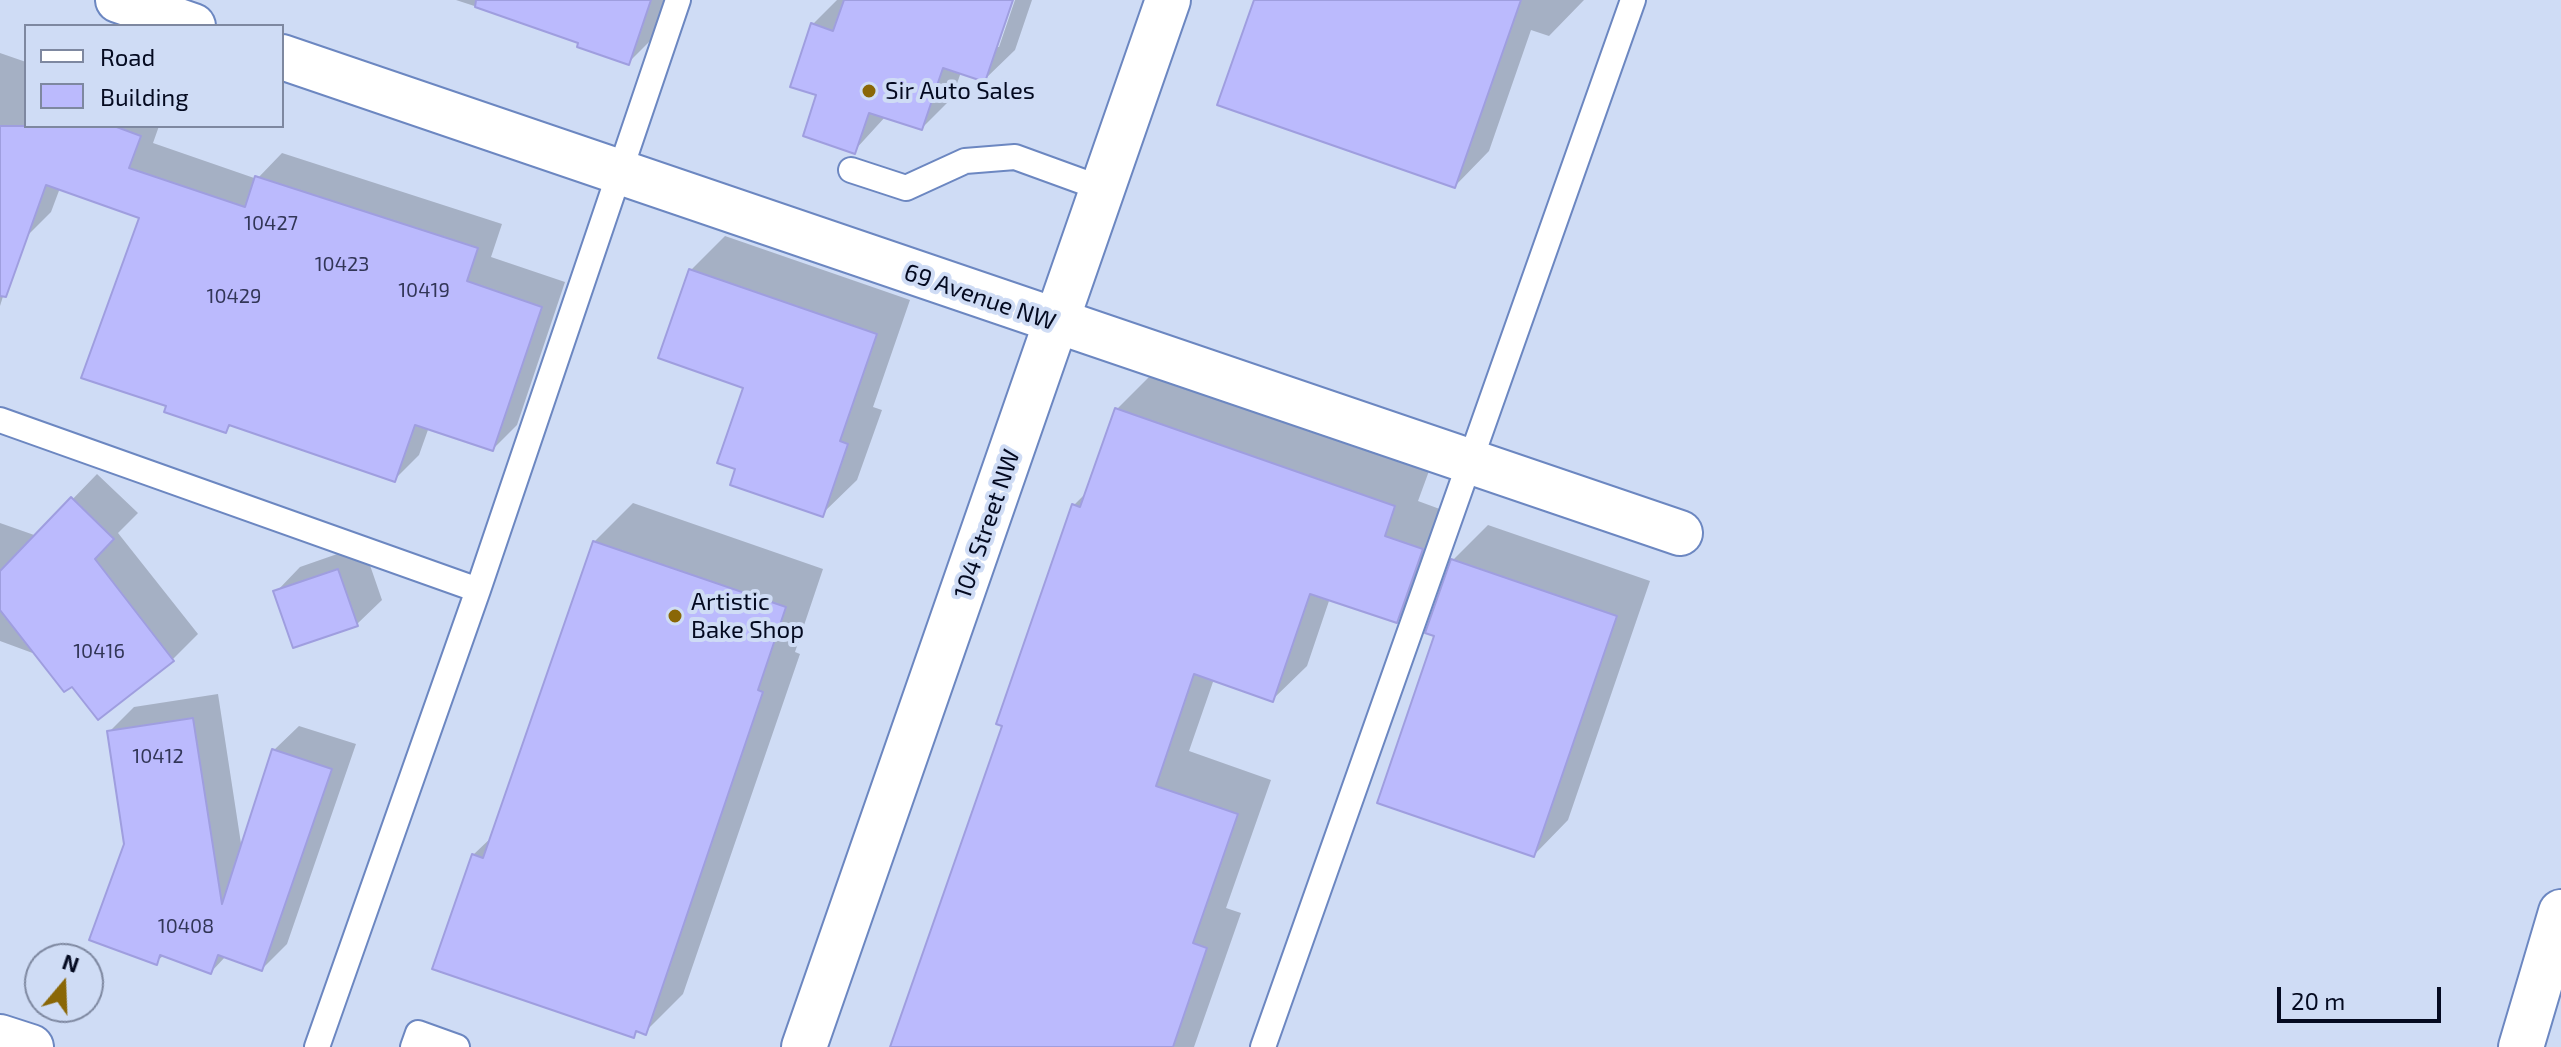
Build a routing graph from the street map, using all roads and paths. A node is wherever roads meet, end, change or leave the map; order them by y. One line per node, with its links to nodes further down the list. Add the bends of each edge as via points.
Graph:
1 (118, 0): 5 (street)
2 (678, 0): 8 (lane)
3 (1168, 0): 9 (street, 104 Street NW)
4 (1633, 0): 12 (lane)
5 (187, 24)
6 (284, 58): 8 (street, 69 Avenue NW)
7 (851, 170): 9 (lane, via 906,188 965,161 1015,157)
8 (619, 174): 10 (street, 69 Avenue NW); 14 (lane)
9 (1103, 189): 10 (street, 104 Street NW)
10 (1056, 323): 12 (street, 69 Avenue NW); 21 (street, 104 Street NW)
11 (0, 420): 14 (lane)
12 (1468, 462): 13 (street, 69 Avenue NW); 22 (lane)
13 (1680, 533)
14 (478, 590): 18 (lane)
15 (2561, 912): 23 (street)
16 (0, 1037): 17 (street)
17 (31, 1047)
18 (317, 1047)
19 (413, 1047): 20 (lane, via 418,1033)
20 (457, 1047)
21 (804, 1047)
22 (1263, 1047)
23 (2521, 1047)

